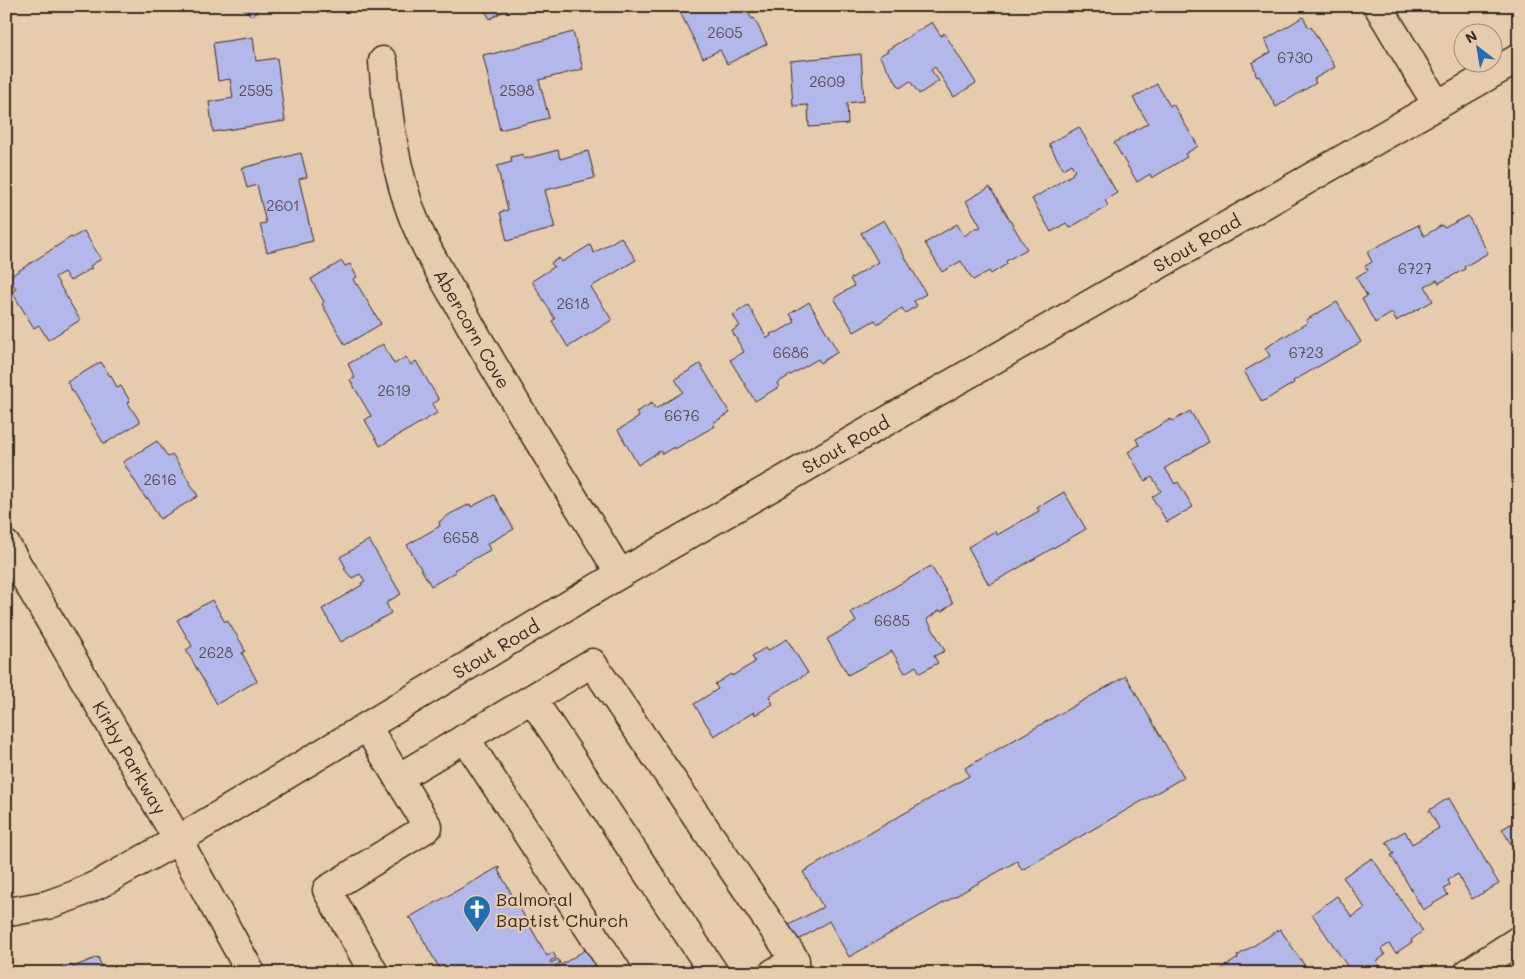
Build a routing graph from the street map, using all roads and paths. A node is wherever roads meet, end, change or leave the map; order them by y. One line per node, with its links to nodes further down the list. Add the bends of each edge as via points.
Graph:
1 (1378, 6): 4 (street)
2 (1519, 58): 4 (street, Stout Road)
3 (383, 62): 6 (street, Abercorn Cove, via 395,156 408,204 427,246 479,341)
4 (1437, 105): 6 (street, Stout Road)
5 (6, 545): 11 (street, Kirby Parkway)
6 (620, 574): 8 (street, Stout Road)
7 (532, 699): 9 (street); 17 (street); 18 (street, via 592,663 795,960)
8 (367, 727): 10 (street); 11 (street, Stout Road)
9 (465, 738): 10 (street); 16 (street)
10 (398, 778): 15 (street, via 428,827 327,890)
11 (178, 840): 12 (street, Stout Road, via 75,895 46,905); 14 (street, Kirby Parkway)
12 (6, 911)
13 (1519, 940): 19 (street)
14 (251, 973)
15 (374, 973)
16 (618, 973)
17 (714, 973)
18 (773, 973)
19 (1468, 973)

